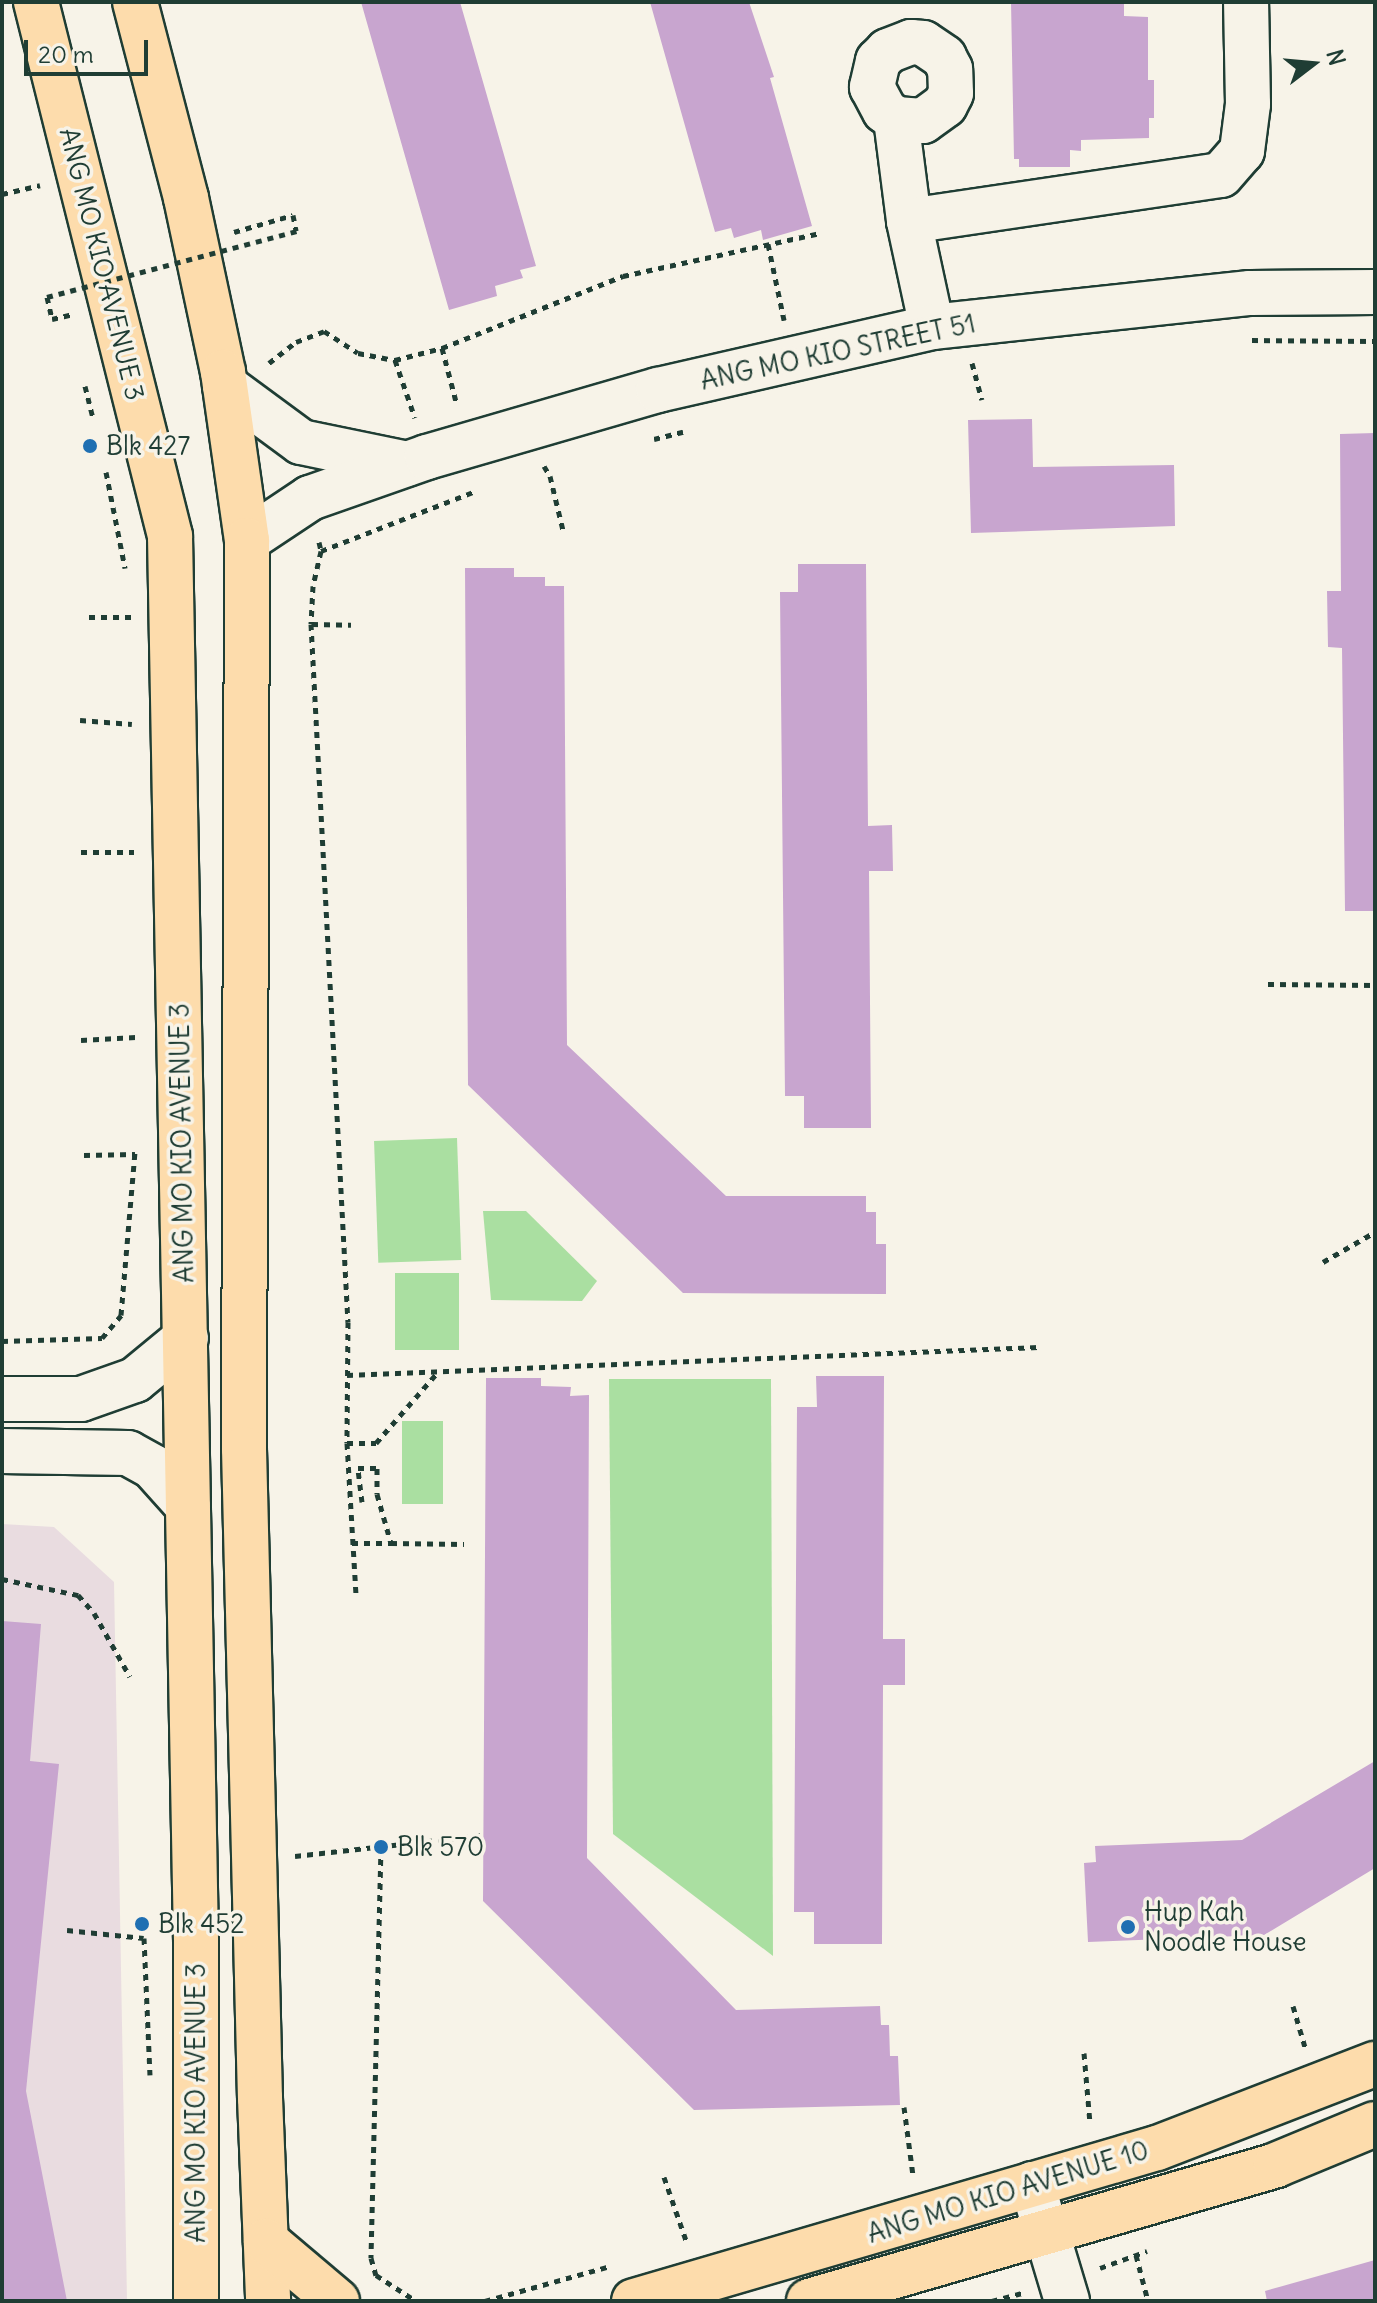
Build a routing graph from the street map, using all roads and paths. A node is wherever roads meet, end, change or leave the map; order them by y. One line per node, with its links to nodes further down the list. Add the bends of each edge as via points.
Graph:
1 (36, 2): 56 (main road, ANG MO KIO AVENUE 3, via 170,536)
2 (135, 2): 25 (main road, via 186,198)
3 (1246, 2): 7 (street, via 1248,104 1242,151 1221,175)
4 (896, 119): 7 (street)
5 (35, 187): 6 (path)
6 (2, 194)
7 (909, 221): 16 (street)
8 (228, 222): 10 (path)
9 (820, 233): 11 (path)
10 (226, 234): 12 (path); 14 (path, bridge, via 293,215 296,231 47,297 52,319)
11 (768, 244): 15 (path); 19 (path, via 623,276)
12 (235, 263)
13 (1375, 292): 16 (street, ANG MO KIO STREET 51, via 1250,293)
14 (82, 312)
15 (783, 314)
16 (932, 327): 30 (street, ANG MO KIO STREET 51)
17 (1236, 340): 18 (path)
18 (1375, 341)
19 (442, 348): 22 (path); 27 (path)
20 (262, 349): 23 (path)
21 (971, 359): 26 (path)
22 (395, 360): 23 (path, via 358,353 324,331 296,342); 30 (path)
23 (269, 363): 24 (path)
24 (274, 372)
25 (225, 386): 30 (street, ANG MO KIO STREET 51, via 301,442); 37 (main road)
26 (982, 400)
27 (457, 404)
28 (684, 431): 29 (path)
29 (641, 442)
30 (412, 446): 35 (street, ANG MO KIO STREET 51)
31 (557, 462): 32 (path)
32 (528, 471)
33 (550, 476): 36 (path)
34 (484, 488): 38 (path)
35 (310, 498): 37 (street, ANG MO KIO STREET 51); 38 (path)
36 (563, 530)
37 (247, 540): 74 (main road, via 244,1449)
38 (321, 551): 41 (path)
39 (89, 617): 40 (path)
40 (128, 617)
41 (311, 624): 42 (path); 60 (path)
42 (351, 625)
43 (80, 720): 44 (path)
44 (136, 724)
45 (81, 852): 46 (path)
46 (122, 852)
47 (1268, 984): 48 (path)
48 (1375, 985)
49 (119, 1037): 50 (path)
50 (81, 1040)
51 (119, 1154): 52 (path)
52 (84, 1155)
53 (1375, 1232): 54 (path)
54 (1323, 1262)
55 (102, 1338): 57 (path)
56 (186, 1338): 61 (street, via 135,1380 81,1399); 65 (main road, ANG MO KIO AVENUE 3)
57 (2, 1341)
58 (1038, 1347): 59 (path)
59 (437, 1373): 60 (path); 62 (path, via 376,1443)
60 (347, 1375): 62 (path)
61 (2, 1399)
62 (347, 1443): 66 (path)
63 (2, 1451): 65 (street, via 128,1453 153,1467)
64 (362, 1502): 67 (path, via 358,1468 377,1468 377,1494)
65 (188, 1506): 91 (main road, ANG MO KIO AVENUE 3)
66 (352, 1543): 67 (path); 70 (path)
67 (391, 1543): 68 (path)
68 (464, 1544)
69 (2, 1579): 71 (path, via 78,1595)
70 (356, 1596)
71 (130, 1677)
72 (483, 1835): 73 (path)
73 (381, 1847): 74 (path); 94 (path, via 371,2258 376,2275)
74 (254, 1860): 88 (main road)
75 (67, 1930): 76 (path)
76 (144, 1938)
77 (1293, 2006): 78 (path)
78 (1303, 2038)
79 (1084, 2053): 83 (path)
80 (1375, 2064): 86 (main road, ANG MO KIO AVENUE 10, via 1157,2148)
81 (904, 2107): 84 (path)
82 (1375, 2124): 87 (main road, ANG MO KIO AVENUE 10, via 1276,2165)
83 (1091, 2129)
84 (910, 2163)
85 (664, 2177): 89 (path)
86 (1032, 2184): 87 (street); 95 (main road, ANG MO KIO AVENUE 10)
87 (1046, 2235): 96 (main road, ANG MO KIO AVENUE 10); 97 (street)
88 (266, 2241): 92 (main road); 93 (main road)
89 (687, 2244)
90 (1136, 2255): 98 (path)
91 (196, 2301)
92 (268, 2301)
93 (337, 2301)
94 (416, 2301)
95 (634, 2301)
96 (809, 2301)
97 (1067, 2301)
98 (1148, 2301)

